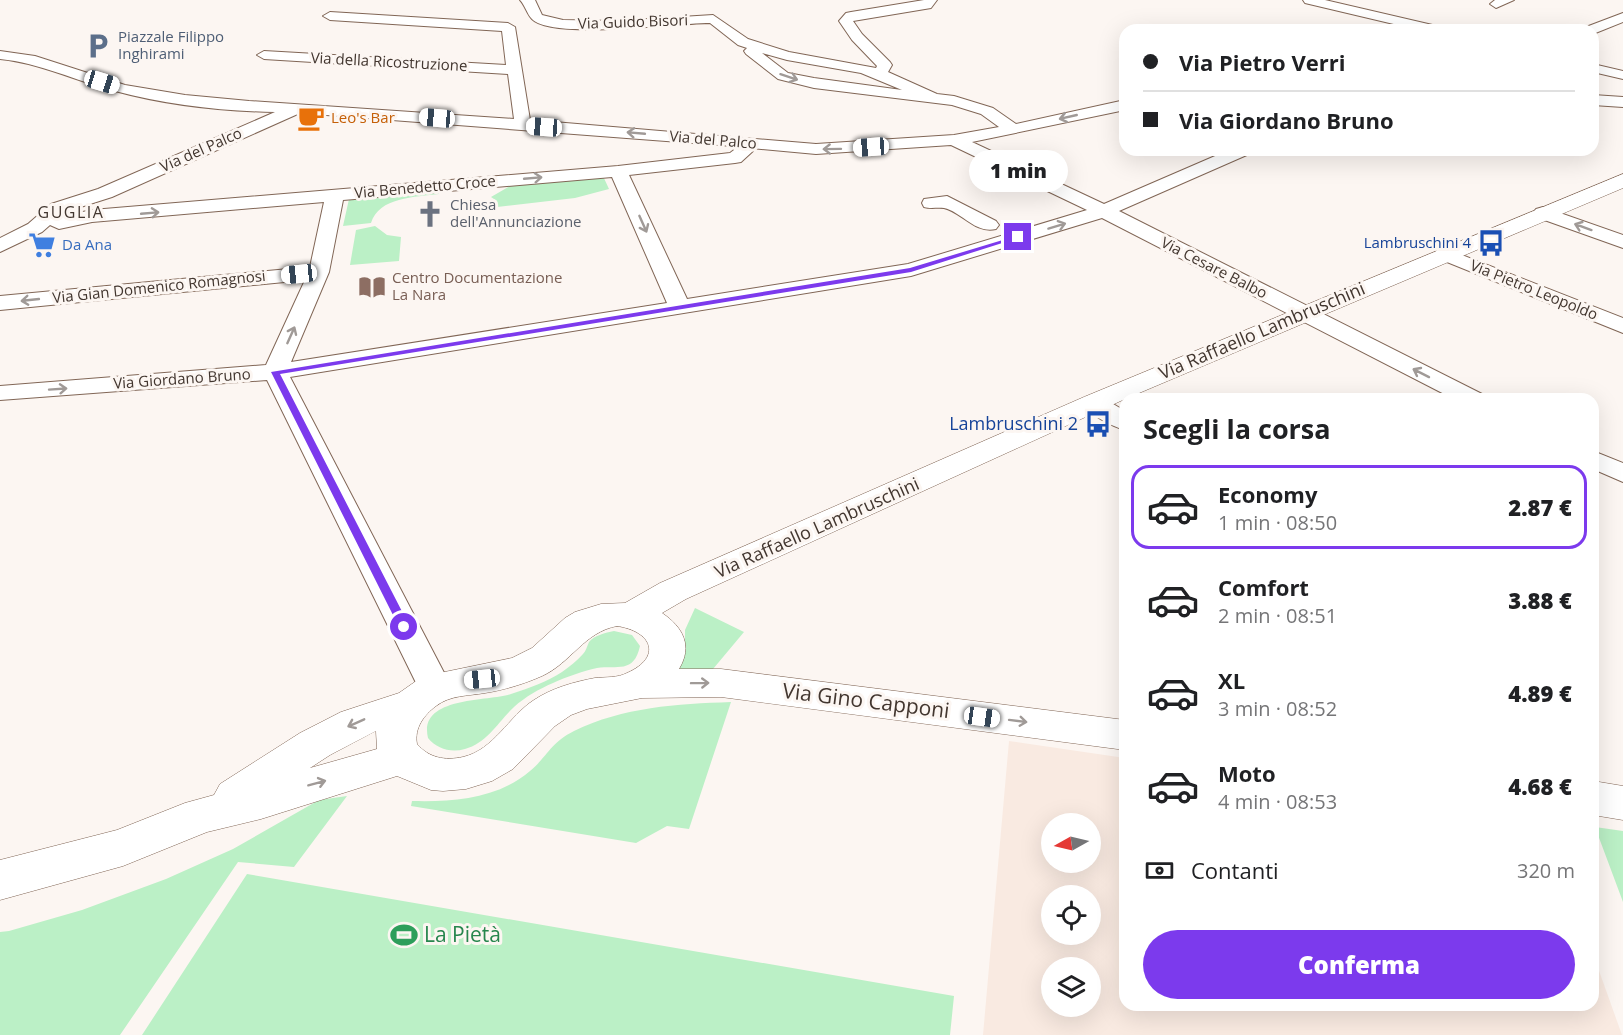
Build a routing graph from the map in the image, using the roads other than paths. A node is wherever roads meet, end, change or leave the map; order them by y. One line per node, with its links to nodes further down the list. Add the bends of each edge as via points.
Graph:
1 (526, 0): 9 (street, Via Guido Bisori, via 537,17 548,22 583,26 712,20)
2 (931, 0): 14 (street, via 926,5 851,16 846,21 885,65)
3 (1309, 0): 4 (street)
4 (1347, 4): 7 (street)
5 (330, 16): 13 (street, via 508,27)
6 (1623, 17): 8 (street)
7 (1415, 24)
8 (1599, 27)
9 (743, 42): 14 (street, Via Guido Bisori, via 787,56); 16 (street, Via Guido Bisori, one-way to 16, via 783,76)
10 (0, 55): 20 (street, Via del Palco, via 24,57 123,88 171,97)
11 (264, 55): 13 (street, Via della Ricostruzione)
12 (1599, 69): 15 (street)
13 (515, 70): 21 (street)
14 (880, 74): 16 (street, Via Guido Bisori)
15 (1623, 75)
16 (933, 98): 22 (street, Via Guido Bisori, via 987,111)
17 (1599, 100): 18 (street)
18 (1623, 102)
19 (1119, 106): 22 (street, Via del Palco, one-way to 22)
20 (298, 108): 21 (street, Via del Palco); 28 (street, Via del Palco)
21 (523, 126): 24 (street, Via del Palco, one-way to 21)
22 (1013, 130): 23 (street, Via del Palco)
23 (954, 140): 24 (street, Via del Palco, one-way to 24, via 816,149); 31 (street, Via Cesare Balbo)
24 (736, 141): 26 (street, Via Benedetto Croce, via 744,151 735,158)
25 (1229, 156): 31 (street, Via Giordano Bruno)
26 (618, 171): 29 (street, Via Benedetto Croce, one-way to 26); 42 (street, one-way to 42)
27 (1623, 180): 32 (main road, Via Raffaello Lambruschini)
28 (105, 193): 33 (street); 35 (street, Via del Palco, via 58,208)
29 (334, 195): 33 (street, Via Benedetto Croce, one-way to 29); 40 (street)
30 (931, 203): 34 (street, via 947,202 983,221)
31 (1104, 211): 42 (street, Via Giordano Bruno, one-way to 31, via 911,270); 43 (street, Via Cesare Balbo)
32 (1543, 213): 37 (street, one-way to 32); 39 (main road, Via Raffaello Lambruschini)
33 (92, 216): 35 (street)
34 (951, 222)
35 (35, 228): 36 (street); 38 (street)
36 (0, 231)
37 (1623, 242)
38 (0, 246)
39 (1444, 254): 43 (main road, Via Raffaello Lambruschini); 44 (street, Via Pietro Leopoldo)
40 (318, 272): 41 (street, Via Gian Domenico Romagnosi, one-way to 41); 45 (street, one-way to 40)
41 (0, 303)
42 (680, 308): 45 (street, Via Giordano Bruno)
43 (1302, 313): 47 (street, Via Cesare Balbo, one-way to 43); 48 (main road, Via Raffaello Lambruschini)
44 (1623, 326)
45 (275, 372): 46 (street, Via Giordano Bruno, one-way to 45); 54 (street)
46 (0, 393)
47 (1461, 393)
48 (1094, 403): 49 (street); 52 (main road, Via Raffaello Lambruschini, via 706,578)
49 (1119, 418)
50 (1599, 462): 51 (street)
51 (1623, 474)
52 (648, 622): 53 (main road, via 668,642 666,660 657,673); 54 (main road, via 605,615 584,622 542,659 521,669 453,682)
53 (641, 684): 55 (main road, Via Gino Capponi, one-way to 55, via 721,682); 56 (main road, via 565,701 551,708 498,760 464,774 441,775 419,770)
54 (423, 696): 56 (main road, via 398,725 395,739); 59 (main road, one-way to 59, via 315,744)
55 (1119, 734)
56 (402, 756): 59 (main road, one-way to 56, via 380,766)
57 (1599, 799): 58 (main road)
58 (1623, 802)
59 (200, 816): 60 (main road, via 123,847)
60 (0, 880)

